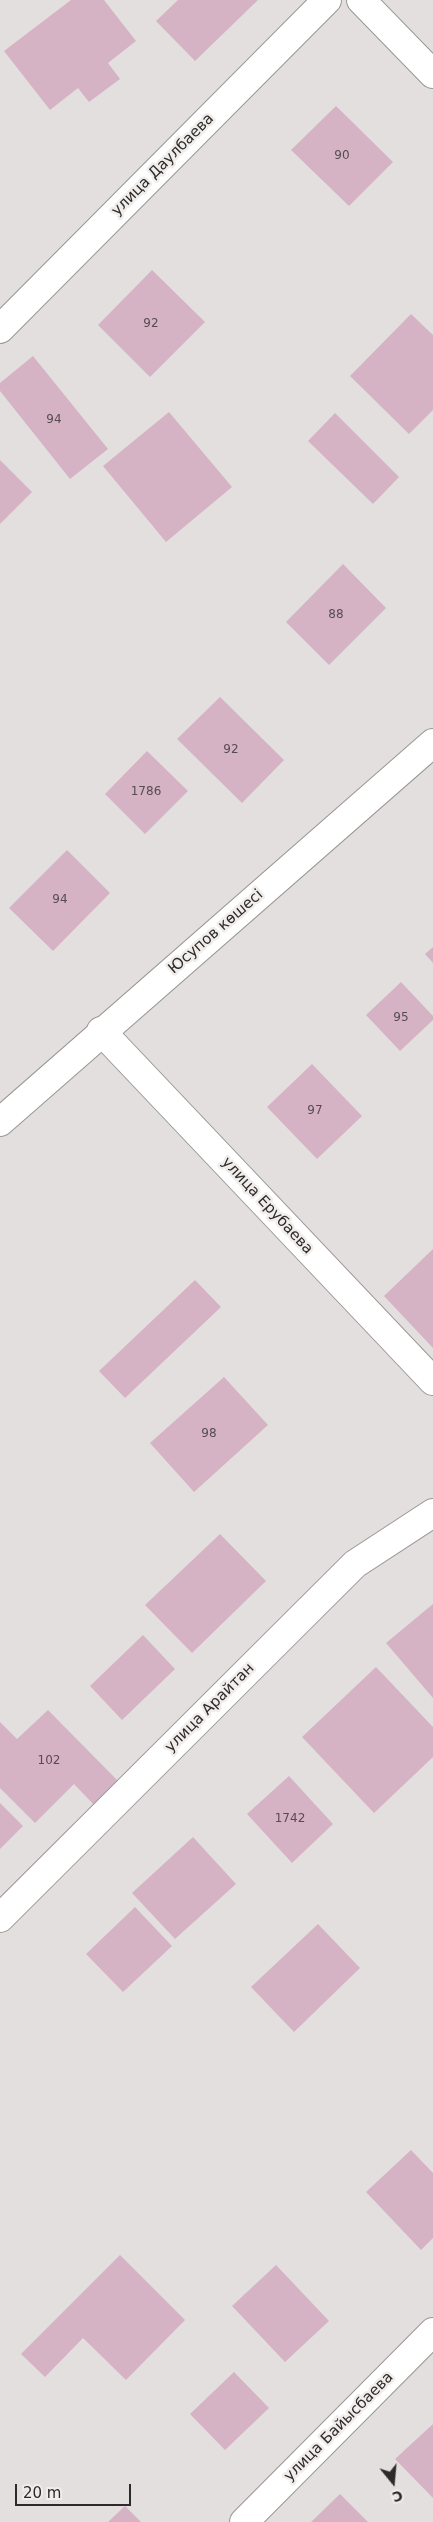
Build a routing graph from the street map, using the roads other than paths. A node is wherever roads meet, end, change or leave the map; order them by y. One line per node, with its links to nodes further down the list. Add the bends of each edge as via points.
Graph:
1 (327, 0): 4 (street, улица Даулбаева)
2 (361, 0): 3 (street)
3 (433, 74)
4 (0, 329)
5 (433, 743): 6 (street, Юсупов көшесі)
6 (101, 1031): 7 (street, Юсупов көшесі); 8 (street, улица Ерубаева)
7 (0, 1122)
8 (433, 1381)
9 (433, 1513): 10 (street, улица Арайтан, via 355,1564)
10 (0, 1918)
11 (433, 2332): 12 (street, улица Байысбаева)
12 (244, 2522)

